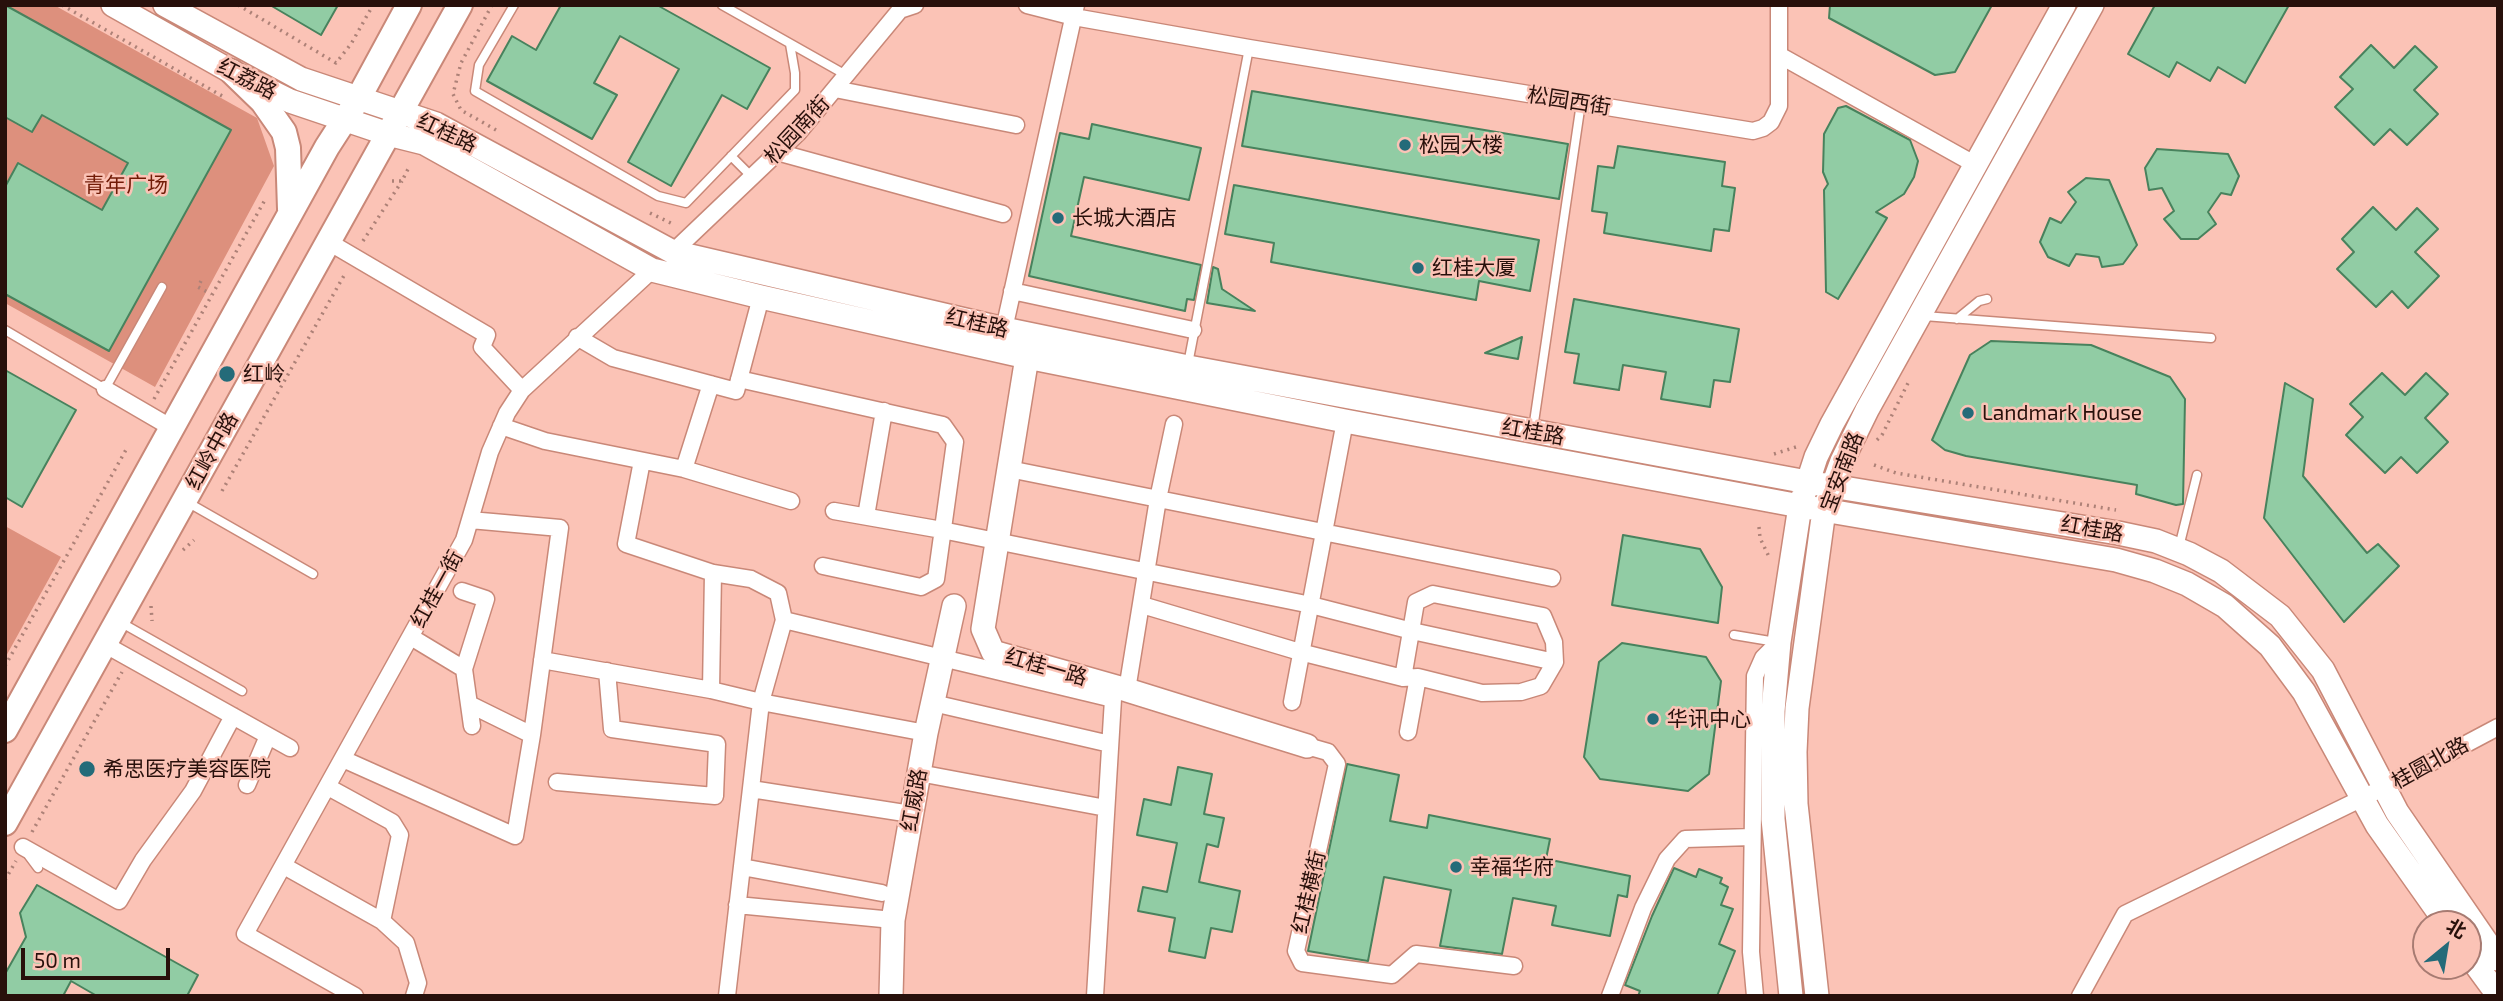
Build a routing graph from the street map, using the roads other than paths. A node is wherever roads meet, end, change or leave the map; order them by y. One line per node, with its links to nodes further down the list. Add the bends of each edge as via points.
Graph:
1 (113, 5): 16 (main road, 红荔路)
2 (165, 5): 19 (main road, 红荔路, via 301,79)
3 (410, 5): 19 (main road)
4 (460, 5): 22 (main road, 红岭中路)
5 (514, 5): 25 (lane, via 479,65 475,91 658,196 686,204)
6 (722, 5): 13 (lane)
7 (915, 5): 17 (street, 松园南街, via 900,10)
8 (1027, 5): 12 (street)
9 (1779, 5): 15 (street, 松园西街)
10 (2064, 5): 26 (main road, 宝安南路)
11 (2092, 5): 37 (main road, 宝安南路)
12 (1075, 11): 14 (street, 松园西街); 34 (street)
13 (790, 44): 17 (lane); 25 (lane, via 795,90)
14 (1250, 48): 20 (street, 松园西街); 41 (lane)
15 (1779, 55): 20 (street, 松园西街, via 1779,106 1771,122 1753,131); 26 (street)
16 (232, 72): 21 (main road, 红荔路, via 290,102); 28 (main road, via 284,132)
17 (846, 75): 18 (street, 松园南街)
18 (835, 89): 23 (street); 24 (street, 松园南街)
19 (358, 99): 21 (main road); 22 (main road, 红荔路)
20 (1581, 103): 55 (lane)
21 (344, 120): 22 (main road, 红荔路); 28 (main road)
22 (394, 123): 30 (main road, 红岭中路); 31 (main road, 红桂路, via 436,124); 32 (main road, 红桂路)
23 (1016, 125)
24 (777, 152): 27 (street, 松园南街); 29 (street)
25 (732, 156): 27 (lane)
26 (1976, 165): 60 (main road, 宝安南路, via 1832,424)
27 (752, 177): 31 (street, 松园南街)
28 (290, 213): 54 (main road)
29 (1003, 214)
30 (327, 241): 49 (street, via 487,335 482,347); 63 (main road, 红岭中路)
31 (673, 252): 39 (main road, 红桂路)
32 (652, 270): 35 (main road, 红桂路); 42 (street, 红桂一街)
33 (162, 287): 48 (lane)
34 (1012, 291): 39 (street); 41 (street)
35 (761, 297): 44 (main road, 红桂路); 46 (street)
36 (1987, 299): 38 (lane)
37 (1920, 316): 38 (lane); 61 (main road, 宝安南路, via 1855,433)
38 (1957, 319): 43 (lane)
39 (1004, 329): 45 (main road, 红桂路)
40 (5, 330): 48 (lane)
41 (1194, 330): 45 (lane)
42 (578, 337): 47 (street, via 613,358); 49 (street, 红桂一街)
43 (2211, 338)
44 (1027, 357): 51 (main road, 红桂路); 58 (main road, 红桂一路)
45 (1188, 367): 55 (main road, 红桂路)
46 (739, 379): 47 (street, via 736,391); 50 (street)
47 (711, 384): 57 (street)
48 (104, 388): 54 (street)
49 (522, 390): 53 (street, 红桂一街)
50 (884, 411): 68 (street); 70 (street, via 943,425 955,442)
51 (1345, 421): 65 (main road, 红桂路); 71 (street)
52 (1174, 424): 62 (street)
53 (501, 426): 56 (street, via 545,441); 69 (street, 红桂一街)
54 (172, 428): 107 (main road)
55 (1532, 432): 60 (main road, 红桂路)
56 (642, 461): 57 (street); 76 (street, via 626,544)
57 (684, 469): 64 (street)
58 (1009, 469): 62 (street); 72 (main road, 红桂一路)
59 (2197, 475): 73 (lane)
60 (1807, 482): 61 (main road, 红桂路); 65 (main road, 宝安南路)
61 (1832, 486): 66 (main road, 宝安南路); 73 (main road, 红桂路, via 2118,533)
62 (1158, 499): 71 (street); 75 (street)
63 (184, 501): 77 (lane); 84 (main road, 红岭中路)
64 (791, 501)
65 (1800, 506): 66 (main road, 红桂路); 88 (main road, 宝安南路)
66 (1825, 510): 122 (main road, 红桂路, via 2116,559 2188,584 2225,606 2270,646 2304,692); 148 (main road, 宝安南路, via 1795,752 1796,804)
67 (834, 511): 68 (street)
68 (866, 516): 70 (street)
69 (470, 520): 87 (street, 红桂一街, via 464,540); 92 (street, via 560,528)
70 (942, 530): 72 (street); 74 (street, via 936,579 921,587)
71 (1324, 533): 78 (street); 81 (street)
72 (997, 542): 75 (street); 98 (main road, 红桂一路, via 983,629 993,652)
73 (2178, 550): 120 (main road, 红桂路, via 2221,571 2280,616 2323,670)
74 (823, 566)
75 (1148, 572): 80 (street); 81 (street)
76 (713, 573): 83 (street, via 751,579 778,593); 97 (street)
77 (313, 574)
78 (1552, 578)
79 (462, 591): 94 (street, via 486,599)
80 (1142, 605): 90 (street); 98 (street)
81 (1311, 605): 85 (street); 90 (street)
82 (954, 606): 91 (main road, 红威路)
83 (784, 620): 91 (street); 100 (street)
84 (118, 621): 89 (main road, 红岭中路); 99 (lane)
85 (1412, 631): 93 (street); 93 (street, via 1416,602 1433,594 1543,616 1554,642); 96 (street)
86 (1734, 635): 88 (lane)
87 (411, 637): 94 (street); 115 (street, 红桂一街)
88 (1779, 642): 126 (street, via 1762,658 1755,676); 147 (main road, 宝安南路, via 1773,711 1773,818)
89 (104, 644): 104 (street); 125 (main road, 红岭中路)
90 (1300, 652): 96 (street); 101 (street)
91 (944, 659): 102 (main road, 红威路); 112 (street, via 1113,699)
92 (542, 660): 95 (street); 110 (street)
93 (1555, 662): 96 (street, via 1541,686 1521,692 1482,693)
94 (464, 669): 103 (street)
95 (607, 671): 97 (street); 117 (street, via 612,729 717,744 715,796)
96 (1410, 678): 108 (street)
97 (711, 690): 100 (street)
98 (1127, 690): 113 (main road, 红桂一路)
99 (242, 691)
100 (761, 702): 109 (street); 121 (street)
101 (1292, 702)
102 (933, 703): 109 (main road, 红威路); 112 (street)
103 (469, 704): 105 (street); 110 (street)
104 (233, 716): 111 (street); 127 (street, via 193,791 142,860 119,901)
105 (472, 726)
106 (2498, 727): 120 (street, 桂圆北路)
107 (5, 730)
108 (1408, 732)
109 (926, 733): 116 (main road, 红威路)
110 (532, 735): 115 (street, via 515,836)
111 (268, 736): 114 (street); 118 (street)
112 (1110, 744): 123 (street)
113 (1307, 746): 137 (street, 红桂横街, via 1328,752 1337,764 1296,951 1302,963 1392,975 1416,954)
114 (290, 748)
115 (343, 759): 119 (street, 红桂一街)
116 (919, 774): 123 (street); 124 (main road, 红威路)
117 (556, 782)
118 (247, 785)
119 (328, 787): 128 (street, 红桂一街); 135 (street, via 392,822 400,835)
120 (2383, 788): 122 (street, 桂圆北路); 136 (main road, 红桂路)
121 (751, 789): 124 (street); 129 (street)
122 (2361, 799): 133 (main road, 红桂路); 149 (street, 桂圆北路, via 2125,914)
123 (1106, 808): 144 (street)
124 (911, 814): 134 (main road, 红威路)
125 (5, 824)
126 (1752, 837): 145 (street, via 1685,839 1667,859); 146 (street)
127 (23, 848): 130 (lane)
128 (284, 866): 135 (street); 140 (street, 红桂一街, via 246,934)
129 (741, 867): 131 (street); 132 (street)
130 (38, 868)
131 (882, 893)
132 (737, 905): 134 (street); 142 (street)
133 (2437, 910)
134 (893, 920): 143 (main road, 红威路)
135 (382, 921): 141 (street, via 406,943 418,983)
136 (2498, 959)
137 (1514, 966)
138 (2482, 973): 139 (main road)
139 (2498, 995)
140 (355, 996)
141 (414, 996)
142 (727, 996)
143 (891, 996)
144 (1095, 996)
145 (1610, 996)
146 (1755, 996)
147 (1791, 996)
148 (1817, 996)
149 (2080, 996)

